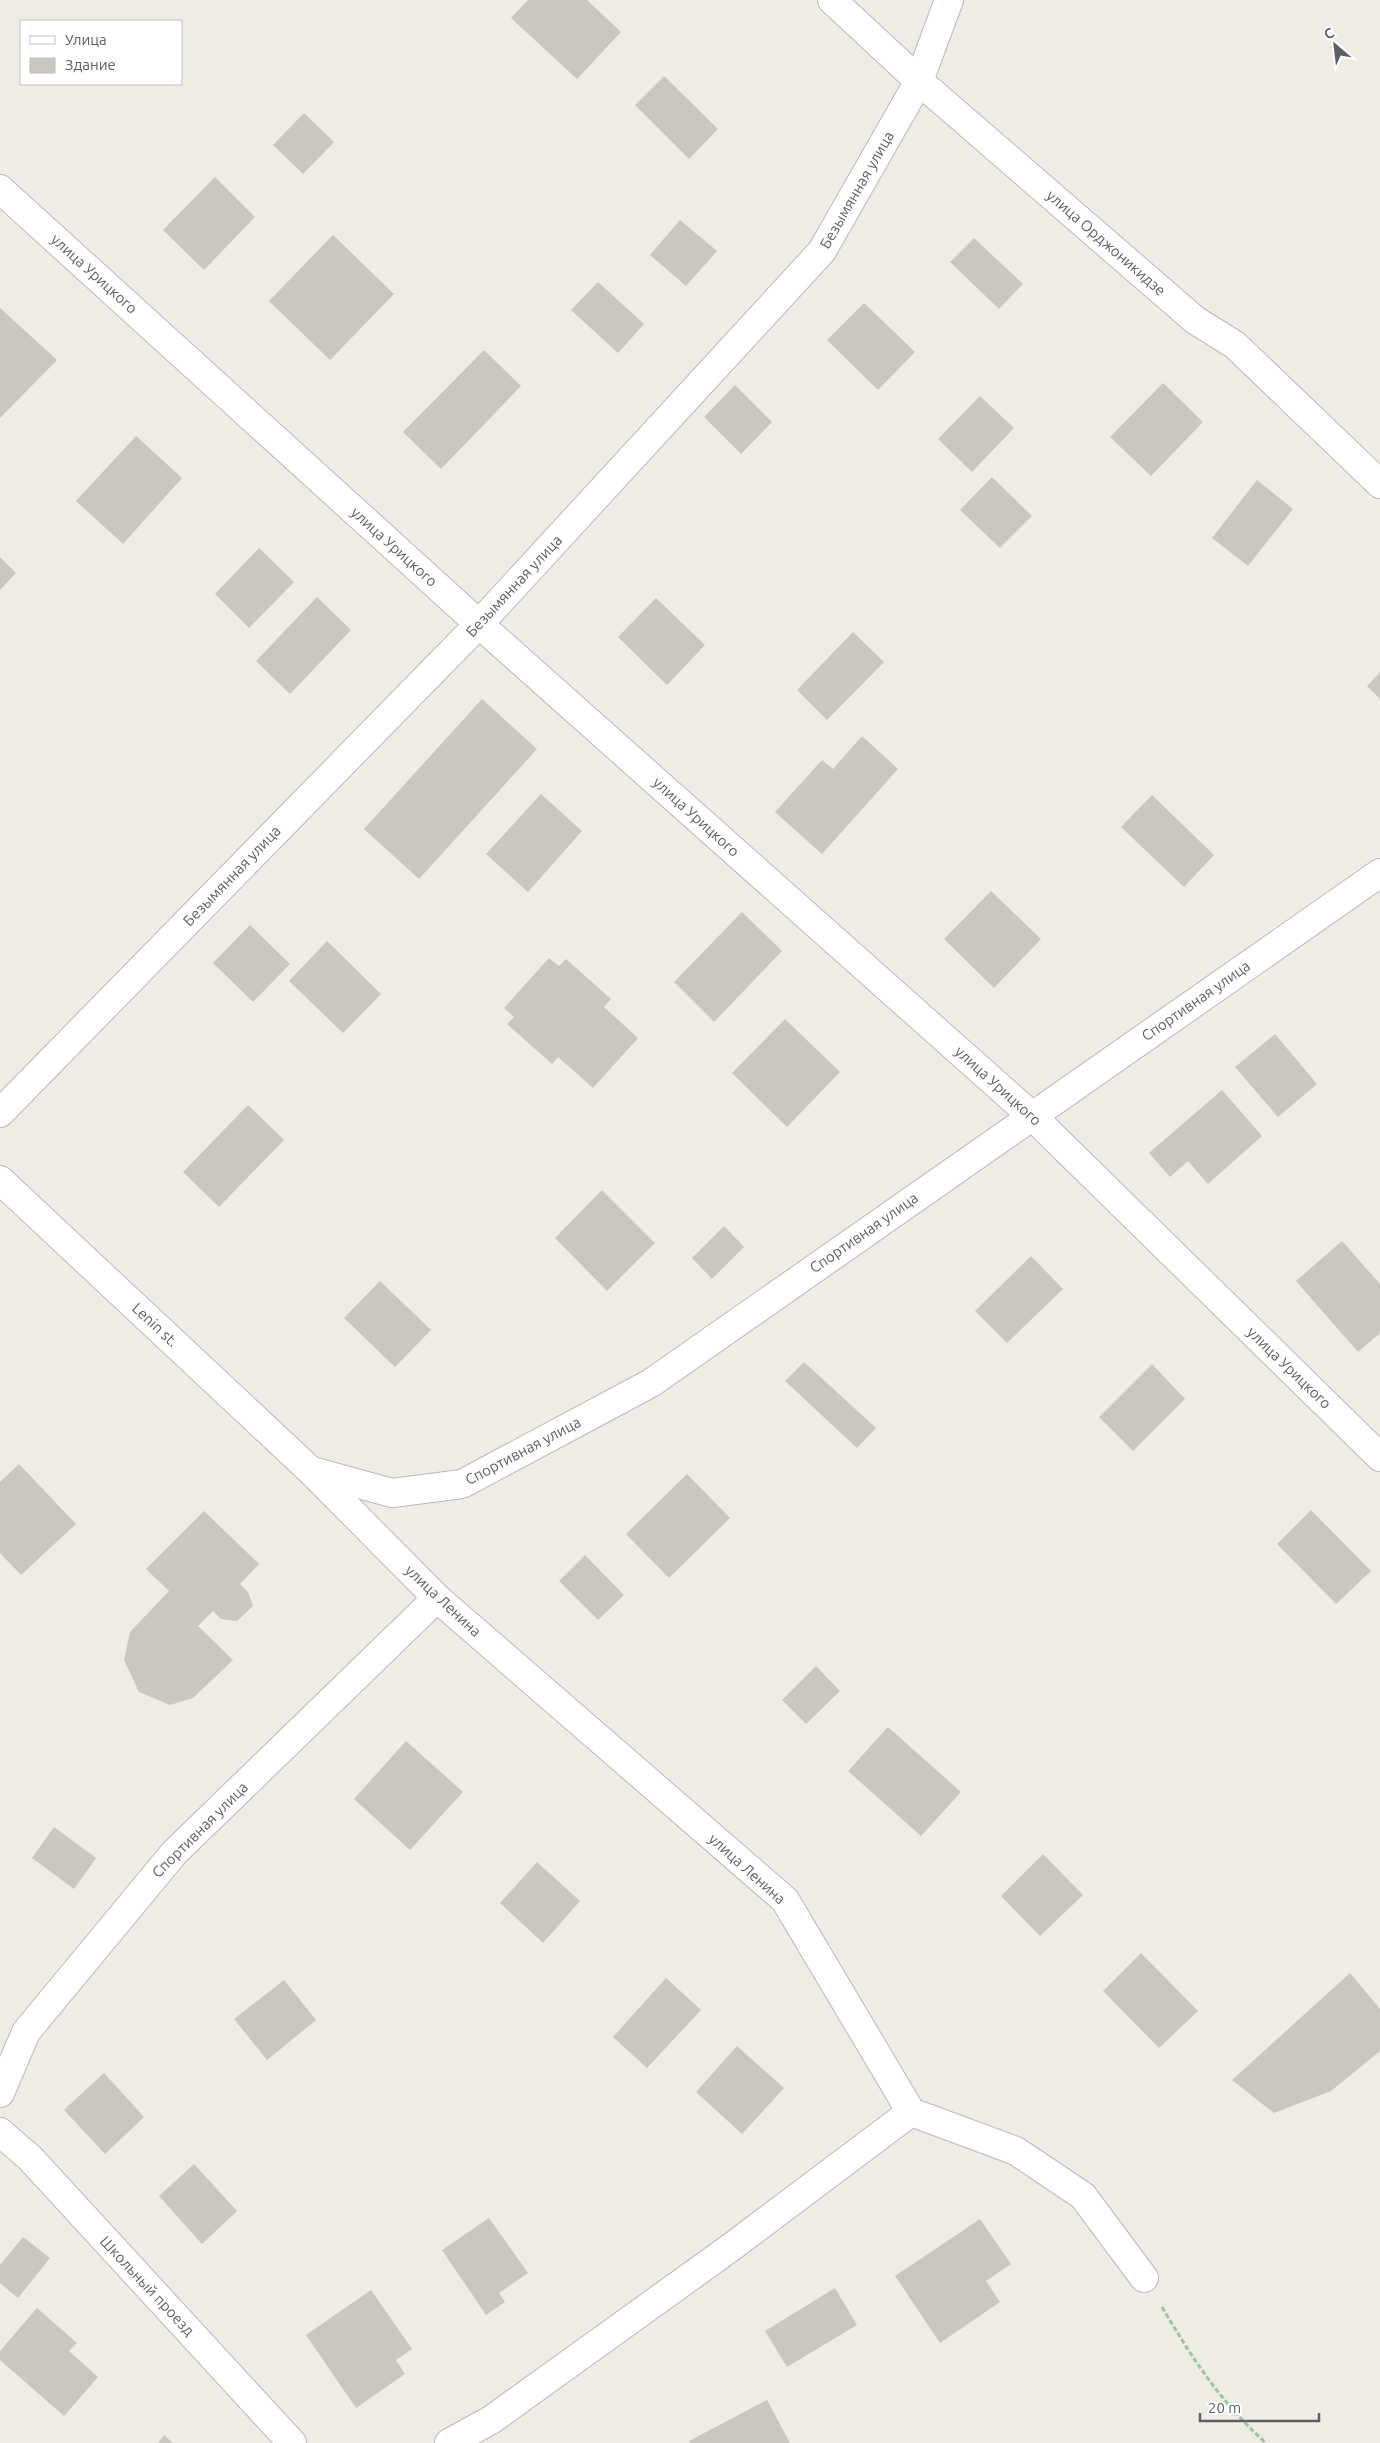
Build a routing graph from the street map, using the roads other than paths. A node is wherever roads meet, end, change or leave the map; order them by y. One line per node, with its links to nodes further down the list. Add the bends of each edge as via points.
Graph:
1 (832, 0): 3 (street, улица Орджоникидзе)
2 (949, 0): 3 (street, Безымянная улица)
3 (919, 81): 5 (street, улица Орджоникидзе, via 1195,320 1235,345); 6 (street, Безымянная улица, via 822,251)
4 (0, 189): 6 (street, улица Урицкого)
5 (1380, 484)
6 (479, 624): 8 (street, Безымянная улица); 9 (street, улица Урицкого)
7 (1380, 873): 9 (street, Спортивная улица)
8 (0, 1113)
9 (1032, 1116): 11 (street, улица Урицкого); 12 (street, Спортивная улица, via 650,1383 462,1484 392,1493)
10 (0, 1180): 12 (street, Lenin st.)
11 (1380, 1457)
12 (311, 1471): 13 (street, улица Ленина)
13 (437, 1598): 14 (street, Спортивная улица, via 174,1853 26,2032); 15 (street, улица Ленина, via 785,1900)
14 (0, 2093)
15 (911, 2112): 17 (street, via 1016,2151 1083,2196); 19 (street, via 491,2420)
16 (0, 2132): 18 (street, Школьный проезд, via 30,2158)
17 (1144, 2278)
18 (292, 2443)
19 (449, 2443)

